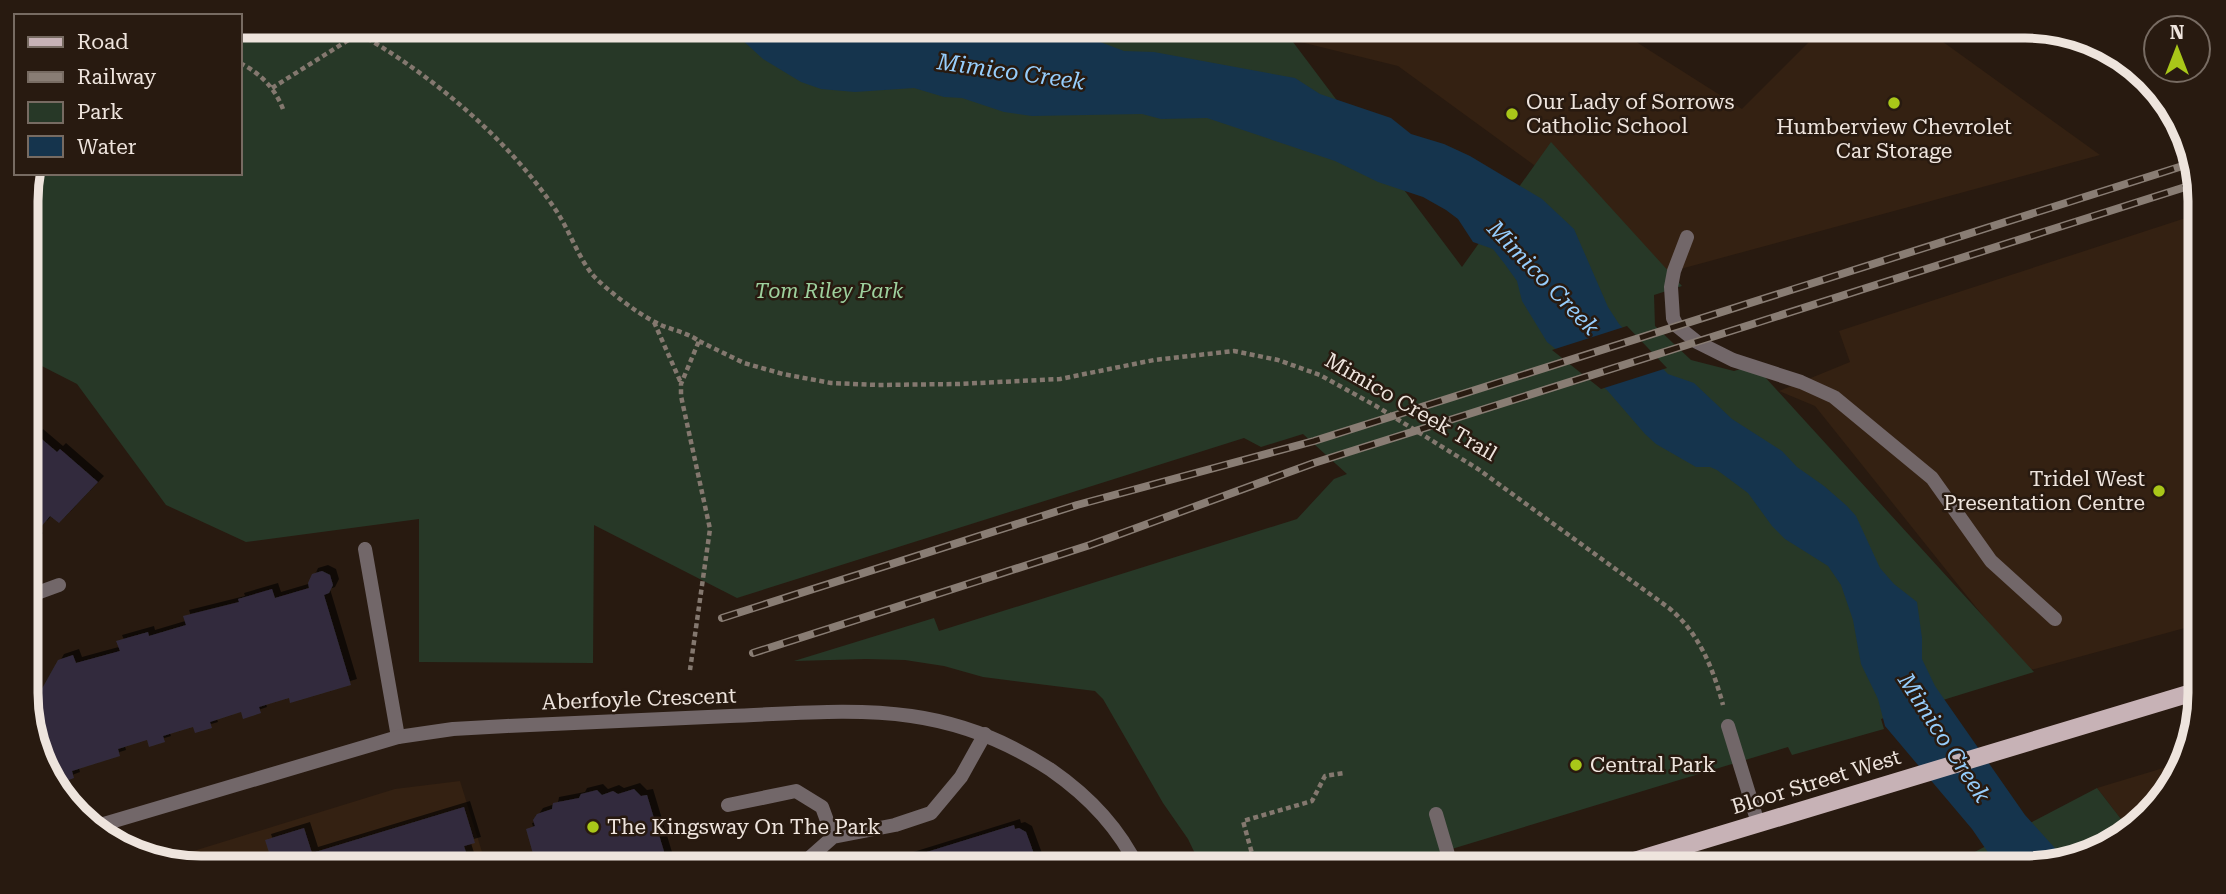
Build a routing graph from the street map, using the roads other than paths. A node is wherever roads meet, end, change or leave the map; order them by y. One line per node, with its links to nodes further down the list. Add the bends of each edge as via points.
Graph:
1 (1687, 237): 5 (street, via 1671,287 1677,326 1734,360 1834,397 1932,478 1991,561)
2 (365, 549): 9 (street)
3 (59, 585): 4 (street)
4 (38, 593)
5 (2055, 619)
6 (2188, 694): 12 (main road, Bloor Street West)
7 (1728, 726): 12 (street)
8 (985, 734): 9 (street, Aberfoyle Crescent, via 931,718 863,711 453,729); 14 (street, via 961,777 931,813); 15 (street, Aberfoyle Crescent, via 1030,757 1091,802)
9 (398, 737): 13 (street, Aberfoyle Crescent)
10 (728, 805): 14 (street, via 796,791 822,807)
11 (1436, 814): 16 (street)
12 (1758, 823): 17 (main road, Bloor Street West)
13 (105, 824)
14 (832, 837): 18 (street)
15 (1130, 855)
16 (1448, 855)
17 (1653, 855)
18 (812, 856)

